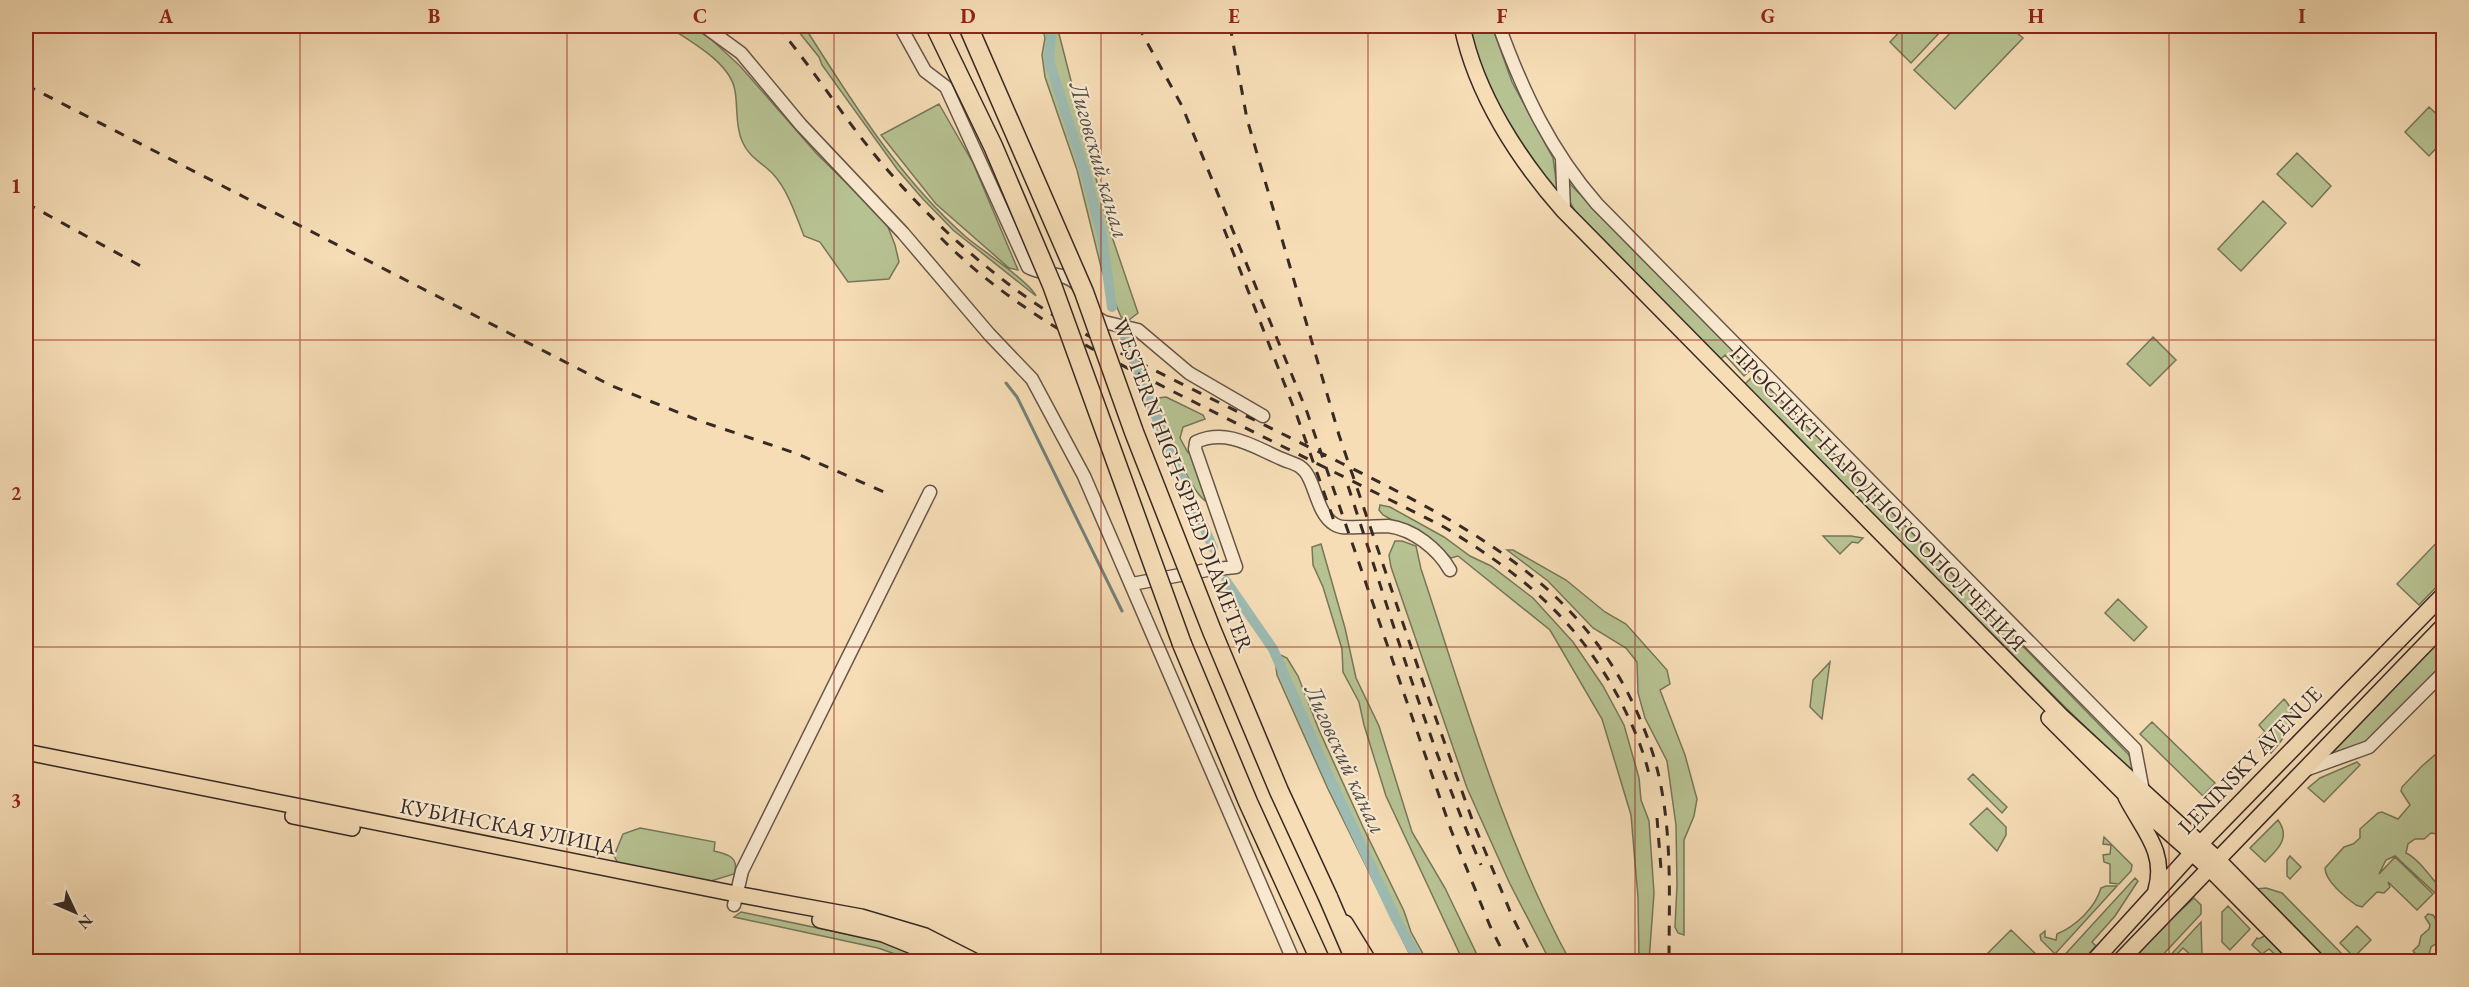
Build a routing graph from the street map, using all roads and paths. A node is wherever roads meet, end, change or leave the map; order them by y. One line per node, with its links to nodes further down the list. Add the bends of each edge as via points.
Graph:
1 (704, 26): 13 (street, via 741,53 801,125 1032,379 1084,476)
2 (900, 26): 10 (street, via 925,71 946,87 1028,267 1075,282 1094,318 1138,330 1189,373)
3 (935, 26): 30 (highway, bridge, via 993,146 1052,285 1182,644)
4 (968, 26): 25 (highway, WESTERN HIGH-SPEED DIAMETER, bridge, via 1084,292 1212,631)
5 (1452, 26): 21 (main road, ПРОСПЕКТ НАРОДНОГО ОПОЛЧЕНИЯ, via 1485,111 1509,154 1549,210)
6 (1462, 26): 9 (main road, ПРОСПЕКТ НАРОДНОГО ОПОЛЧЕНИЯ, via 1491,104 1527,163)
7 (1499, 26): 8 (street, via 1519,80)
8 (1562, 159): 9 (street); 20 (street, via 1597,204 2134,749)
9 (1564, 211): 20 (main road, ПРОСПЕКТ НАРОДНОГО ОПОЛЧЕНИЯ, via 2061,716)
10 (1263, 416)
11 (930, 492): 26 (street, via 742,872)
12 (1450, 570): 13 (street, via 1436,551 1405,531 1389,526 1335,525 1328,519 1300,465 1243,441 1218,437 1196,442 1195,449 1236,567)
13 (1132, 584): 29 (street)
14 (2444, 594): 22 (main road, LENINSKY AVENUE)
15 (2444, 625): 19 (main road, LENINSKY AVENUE)
16 (2444, 672): 19 (street, via 2369,747)
17 (26, 752): 26 (main road, КУБИНСКАЯ УЛИЦА)
18 (26, 762): 26 (main road, КУБИНСКАЯ УЛИЦА)
19 (2301, 772): 23 (main road, LENINSKY AVENUE)
20 (2143, 791): 22 (main road, ПРОСПЕКТ НАРОДНОГО ОПОЛЧЕНИЯ)
21 (2123, 792): 22 (main road, ПРОСПЕКТ НАРОДНОГО ОПОЛЧЕНИЯ); 24 (main road, via 2157,854 2159,877)
22 (2196, 848): 23 (main road, ПРОСПЕКТ НАРОДНОГО ОПОЛЧЕНИЯ); 24 (main road, LENINSKY AVENUE)
23 (2213, 864): 34 (main road, LENINSKY AVENUE); 35 (main road, ПРОСПЕКТ НАРОДНОГО ОПОЛЧЕНИЯ); 36 (main road, ПРОСПЕКТ НАРОДНОГО ОПОЛЧЕНИЯ)
24 (2155, 893): 33 (main road, LENINSKY AVENUE)
25 (1328, 897): 31 (highway, WESTERN HIGH-SPEED DIAMETER); 32 (main road)
26 (735, 900): 27 (main road, КУБИНСКАЯ УЛИЦА, via 883,934); 28 (main road, КУБИНСКАЯ УЛИЦА, via 861,917 904,928)
27 (952, 962)
28 (976, 962)
29 (1294, 962)
30 (1321, 962)
31 (1356, 962)
32 (1369, 962)
33 (2093, 962)
34 (2119, 962)
35 (2302, 962)
36 (2318, 962)

